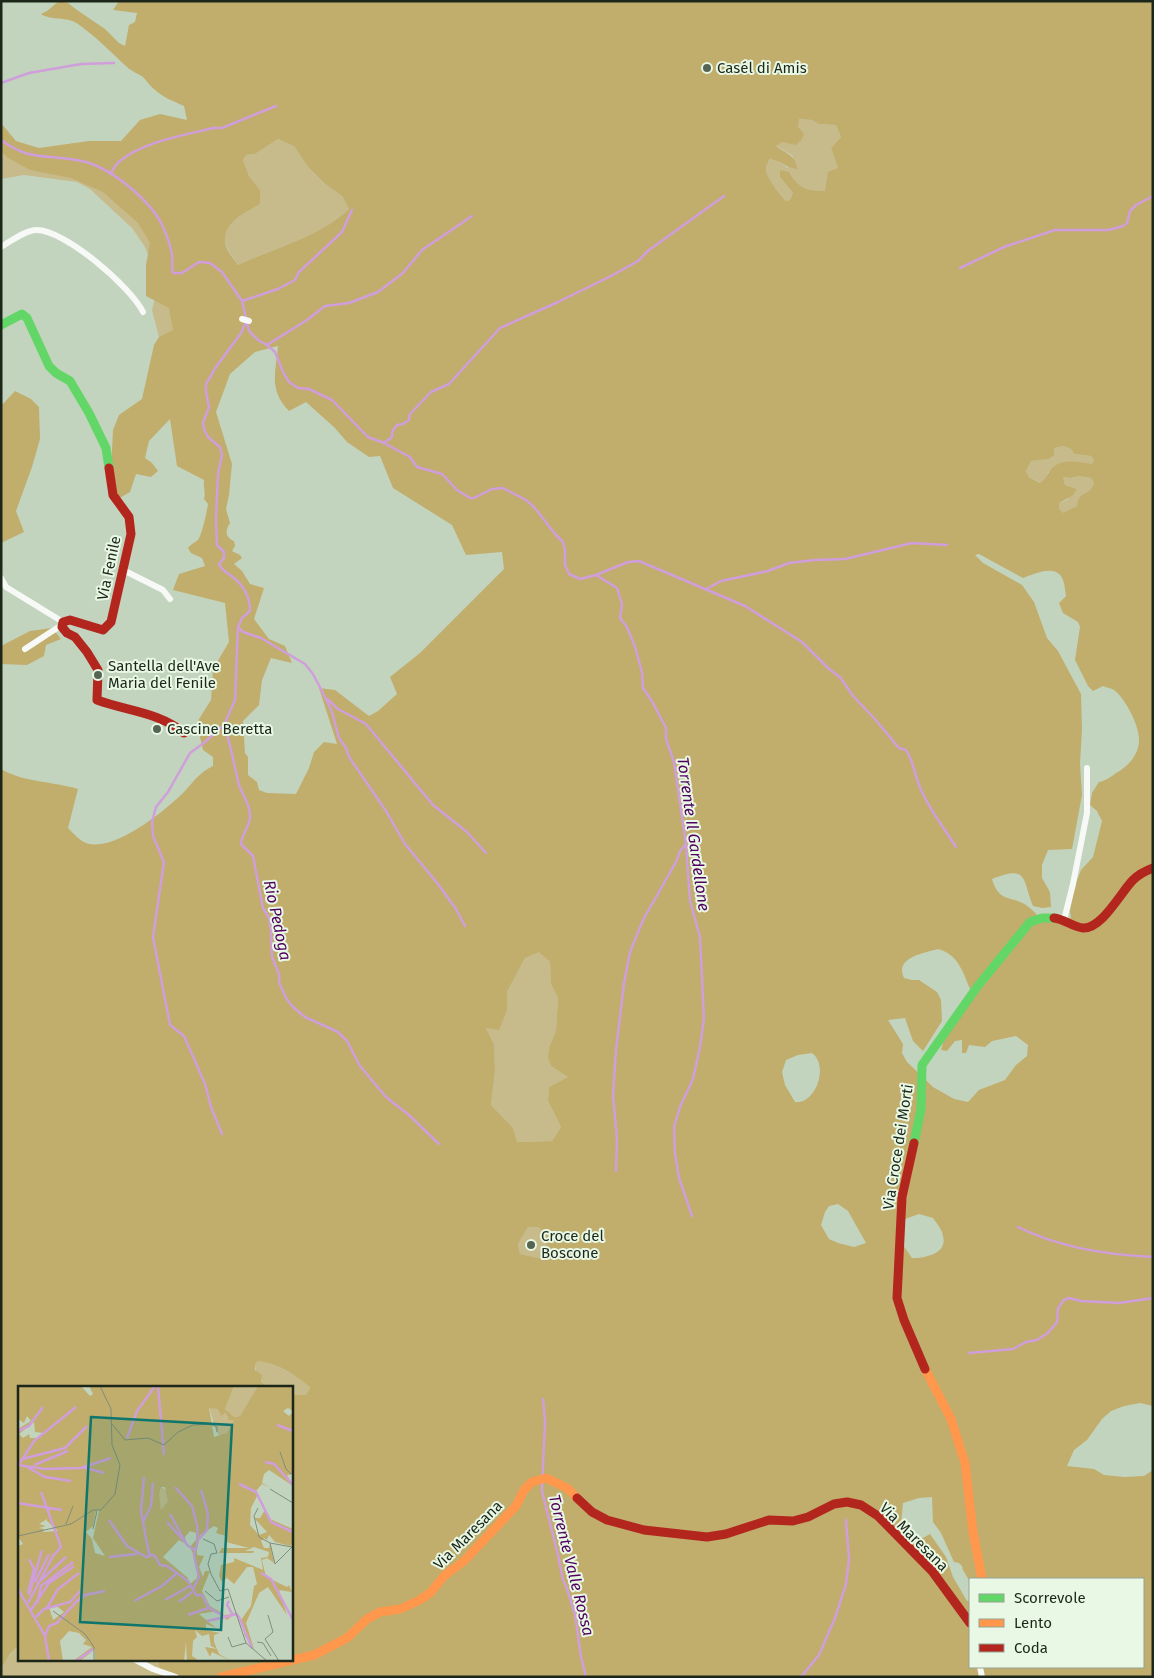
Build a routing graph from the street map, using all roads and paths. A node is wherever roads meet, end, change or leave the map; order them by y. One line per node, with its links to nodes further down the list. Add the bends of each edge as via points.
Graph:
1 (1, 247): 2 (street, via 28,232 51,234 84,253 121,282)
2 (143, 312)
3 (1, 325): 4 (street, Via Fenile, via 22,314 27,318 48,366 70,381 89,413 106,448 113,495 129,517 131,534)
4 (123, 570): 6 (street, via 163,590); 7 (street, Via Fenile, via 111,622 103,630 70,620)
5 (1, 578): 7 (street, via 6,587)
6 (170, 599)
7 (63, 624): 8 (street); 9 (street, via 98,670 97,700 160,717)
8 (25, 649)
9 (184, 733)
10 (1086, 768): 12 (street, via 1087,813)
11 (1153, 868): 12 (street, Via Croce dei Morti, via 1129,884 1094,926 1076,927)
12 (1064, 920): 13 (street, Via Croce dei Morti, via 1048,917 1030,922 977,987 922,1065 921,1109 902,1197 897,1298 925,1369 952,1419 965,1463)
13 (982, 1578)
14 (969, 1622): 17 (street, Via Maresana, via 924,1562 878,1516 861,1505 834,1504 808,1517 769,1520 726,1534 706,1537 678,1535 607,1520 592,1512 567,1488 546,1478 532,1482 516,1506 464,1562 420,1600 400,1609 380,1612 367,1619 347,1638 314,1655)
15 (136, 1660): 16 (street)
16 (176, 1677)
17 (221, 1677)

